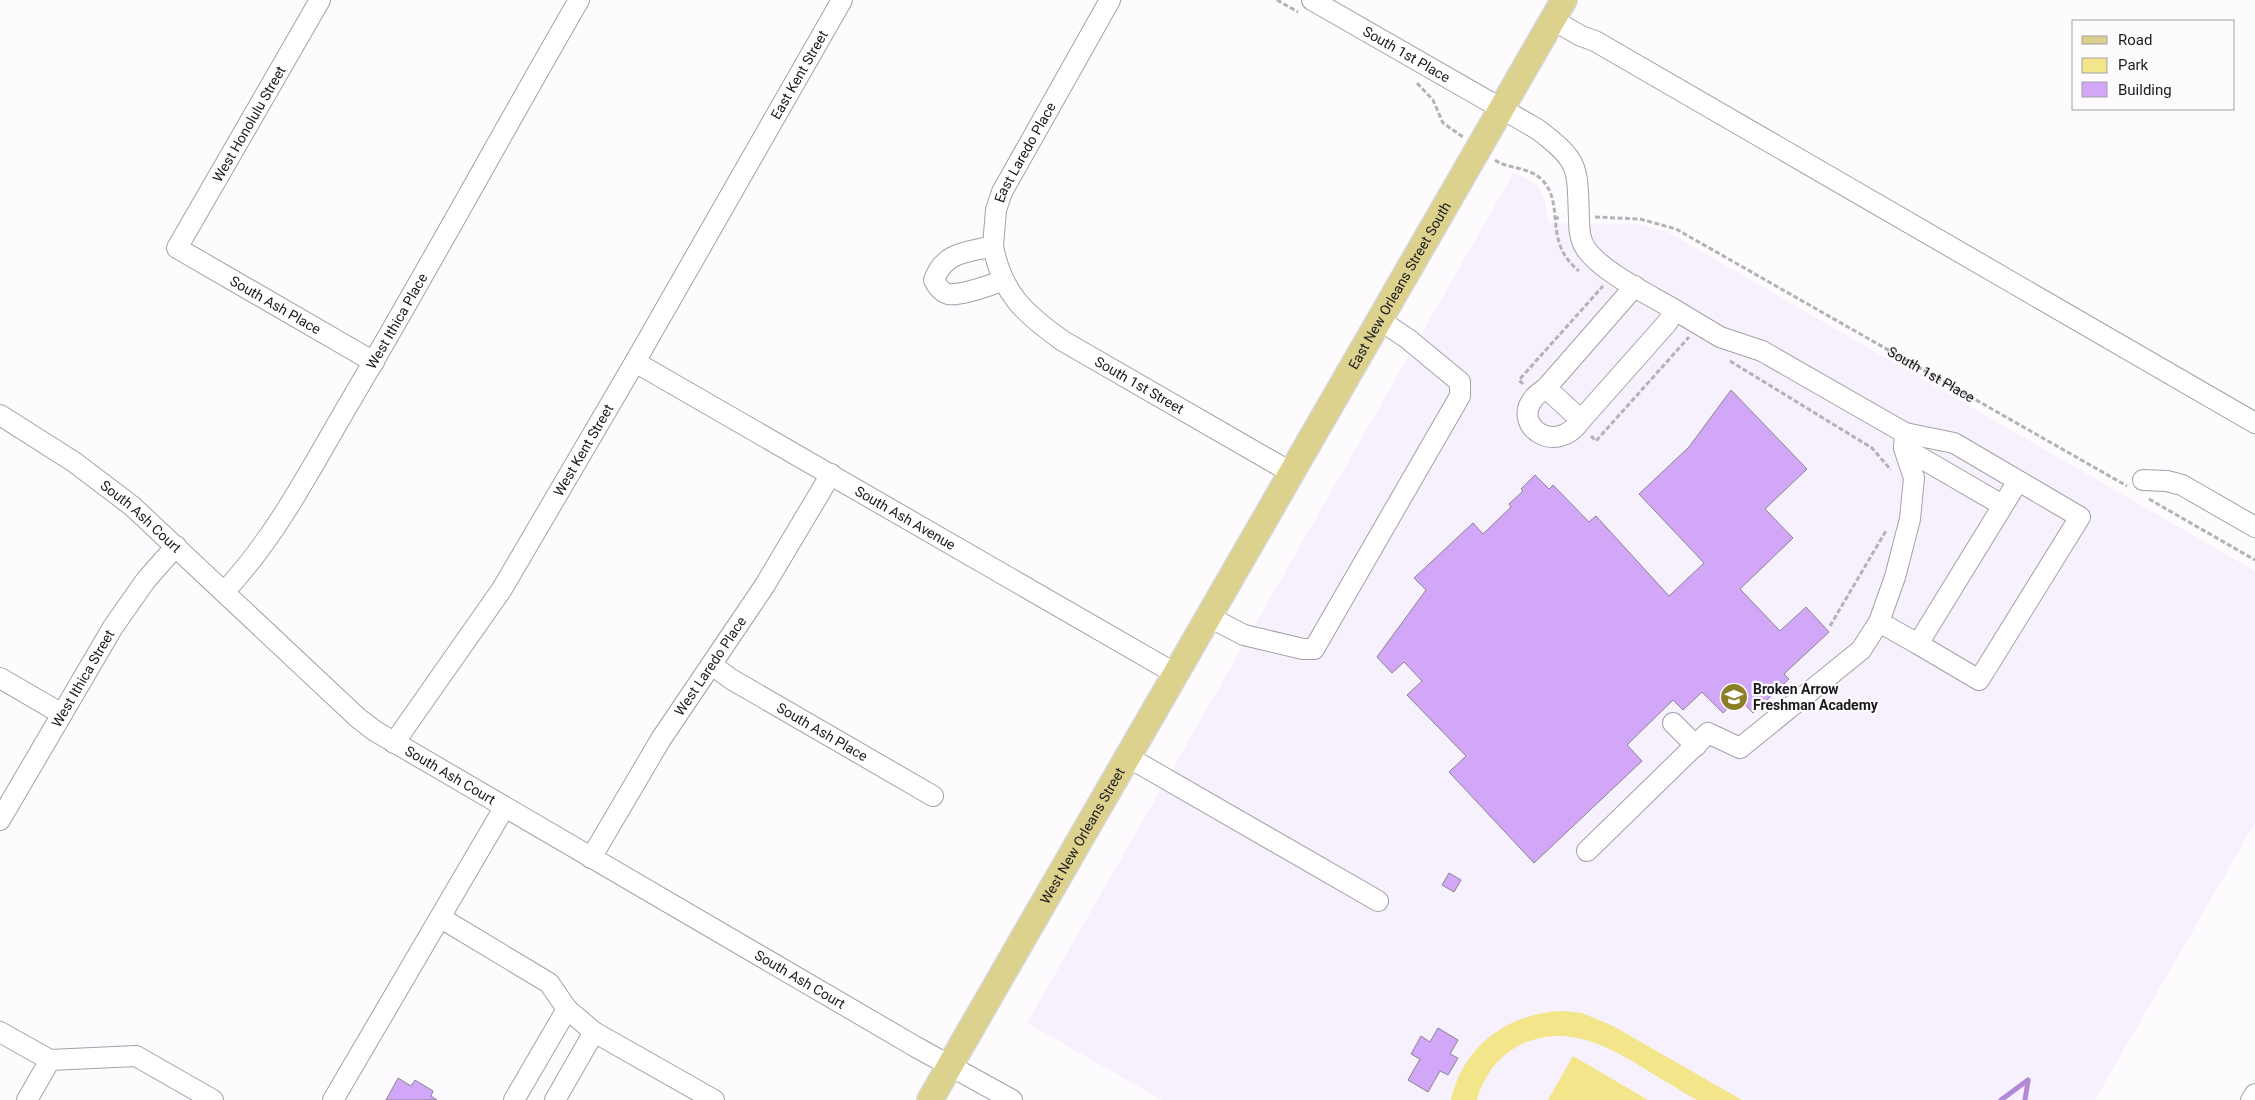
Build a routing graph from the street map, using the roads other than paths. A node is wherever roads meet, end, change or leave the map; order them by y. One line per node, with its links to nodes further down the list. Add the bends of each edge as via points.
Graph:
1 (320, 0): 10 (street, West Honolulu Street)
2 (579, 0): 15 (street, West Ithica Place)
3 (842, 0): 8 (street, East Kent Street)
4 (1110, 0): 9 (street, East Laredo Place, via 1002,192 996,210)
5 (1309, 8): 7 (street, South 1st Place)
6 (1559, 10): 7 (main road, East New Orleans Street South); 19 (street, via 1581,36 1595,41 1915,224)
7 (1501, 109): 12 (street, South 1st Place, via 1561,147 1576,171 1580,234 1586,249); 14 (main road, East New Orleans Street South)
8 (756, 148): 16 (street, West Kent Street)
9 (994, 246): 11 (street, South 1st Street); 11 (street, via 947,258 934,280 947,294)
10 (177, 248): 15 (street, South Ash Place)
11 (1003, 280): 22 (street, South 1st Street, via 1023,309 1063,341)
12 (1631, 291): 13 (street, South 1st Place); 17 (street)
13 (1671, 317): 20 (street); 21 (street, South 1st Place, via 1762,351)
14 (1380, 320): 22 (main road, East New Orleans Street South); 31 (street, via 1460,382 1460,396 1314,649 1244,635)
15 (374, 362): 30 (street, West Ithica Place, via 260,550)
16 (635, 362): 23 (street, South Ash Avenue); 39 (street, West Kent Street, via 502,589)
17 (1537, 388): 20 (street); 20 (street, via 1528,407 1528,418 1539,434 1562,437)
18 (0, 415): 28 (street, South Ash Court, via 116,492)
19 (2255, 423)
20 (1584, 426)
21 (1905, 441): 24 (street, via 1954,443); 26 (street, South 1st Place); 32 (street, via 1914,478 1910,519)
22 (1292, 473): 29 (main road, East New Orleans Street South)
23 (831, 474): 34 (street, West Laredo Place, via 765,585); 35 (street, South Ash Avenue)
24 (2018, 480): 26 (street); 33 (street, via 2080,517 1979,680)
25 (2139, 488): 27 (street, via 2167,481 2182,485)
26 (2002, 505): 33 (street)
27 (2255, 527)
28 (176, 546): 30 (street, South Ash Court); 37 (street, West Ithica Street, via 126,607)
29 (1235, 570): 31 (main road, West New Orleans Street)
30 (224, 592): 39 (street, South Ash Court, via 358,718)
31 (1208, 617): 35 (main road, West New Orleans Street)
32 (1879, 622): 33 (street); 40 (street, via 1861,650 1740,748 1708,733)
33 (1918, 644)
34 (712, 665): 42 (street, South Ash Place); 46 (street, West Laredo Place, via 661,739)
35 (1176, 674): 41 (main road, West New Orleans Street)
36 (0, 678): 37 (street)
37 (62, 714): 44 (street, West Ithica Street)
38 (1673, 723): 40 (street)
39 (394, 743): 43 (street, South Ash Court)
40 (1696, 746): 45 (street)
41 (1128, 757): 47 (street); 53 (main road, West New Orleans Street)
42 (933, 796)
43 (504, 808): 46 (street, South Ash Court); 48 (street)
44 (0, 820)
45 (1587, 851)
46 (591, 858): 53 (street, South Ash Court)
47 (1378, 901)
48 (441, 918): 49 (street, via 548,983); 57 (street)
49 (567, 1009): 51 (street); 58 (street)
50 (0, 1032): 52 (street)
51 (594, 1032): 59 (street); 60 (street)
52 (50, 1060): 55 (street); 56 (street, via 136,1056)
53 (949, 1066): 61 (main road, West New Orleans Street); 62 (street, South Ash Court)
54 (2255, 1094): 63 (street)
55 (27, 1100)
56 (213, 1100)
57 (334, 1100)
58 (514, 1100)
59 (555, 1100)
60 (714, 1100)
61 (930, 1100)
62 (1012, 1100)
63 (2252, 1100)

